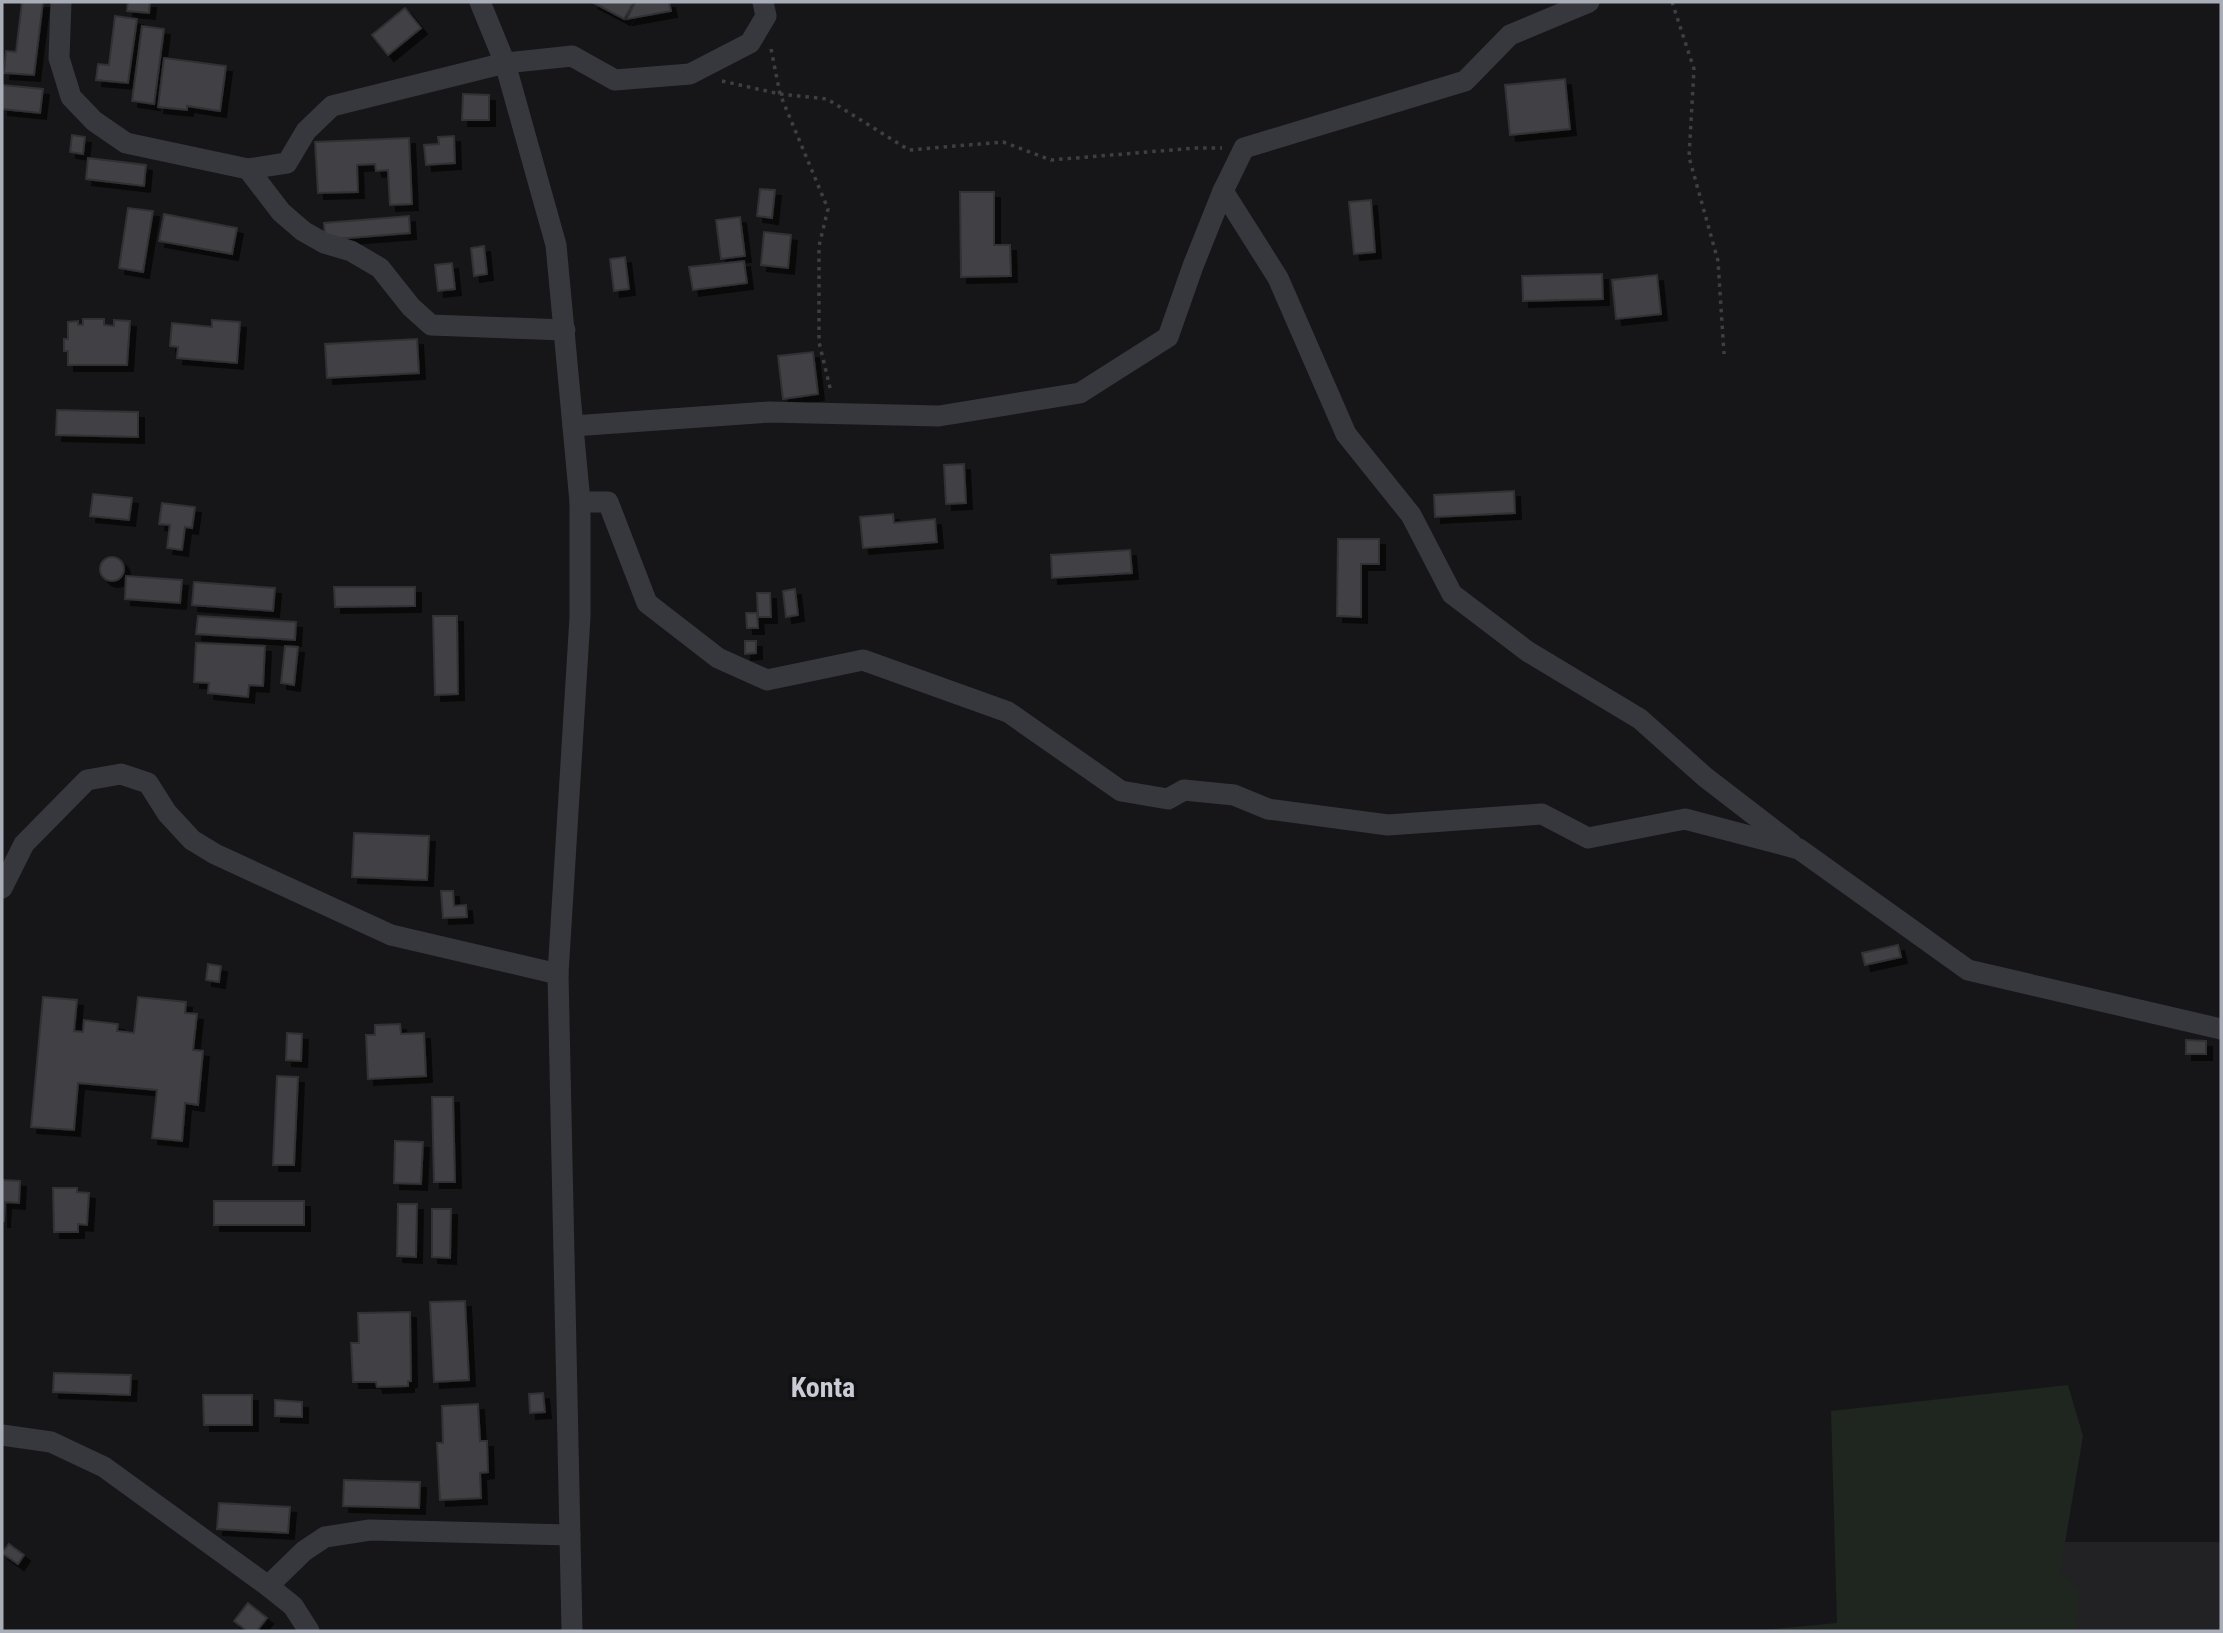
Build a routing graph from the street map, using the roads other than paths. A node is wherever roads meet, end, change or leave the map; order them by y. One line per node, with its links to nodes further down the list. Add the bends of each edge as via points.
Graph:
1 (61, 2): 6 (street, via 59,58 66,84 71,97 94,121 126,143)
2 (480, 2): 5 (street)
3 (1590, 2): 7 (street, via 1510,35 1465,82 1244,148)
4 (764, 9): 5 (street, via 750,43 690,74 615,80 572,56)
5 (505, 63): 6 (street, via 332,106 306,131 287,163); 8 (street, via 556,245)
6 (248, 169): 8 (street, via 281,212 303,231 380,268 431,325)
7 (1223, 191): 9 (street, via 1168,337 1080,393 939,416 769,412); 11 (street, via 1278,278 1346,434 1411,515 1452,594 1527,651 1640,719 1705,777)
8 (565, 330): 9 (street)
9 (573, 426): 10 (street)
10 (580, 502): 11 (street, via 608,502 647,603 718,657 767,680 863,660 1008,712 1121,791 1168,799 1184,790 1234,795 1268,808 1388,825 1542,814 1588,838 1685,819); 13 (street, via 580,617)
11 (1799, 849): 14 (street, via 1968,970)
12 (2, 888): 13 (street, via 24,844 87,780 121,774 148,783 192,840 215,855 391,935)
13 (558, 974): 16 (street)
14 (2221, 1029)
15 (2, 1435): 17 (street, via 51,1442 104,1467)
16 (570, 1535): 17 (street, via 370,1530 325,1537); 19 (street)
17 (268, 1586): 18 (street, via 293,1606)
18 (309, 1631)
19 (572, 1631)

